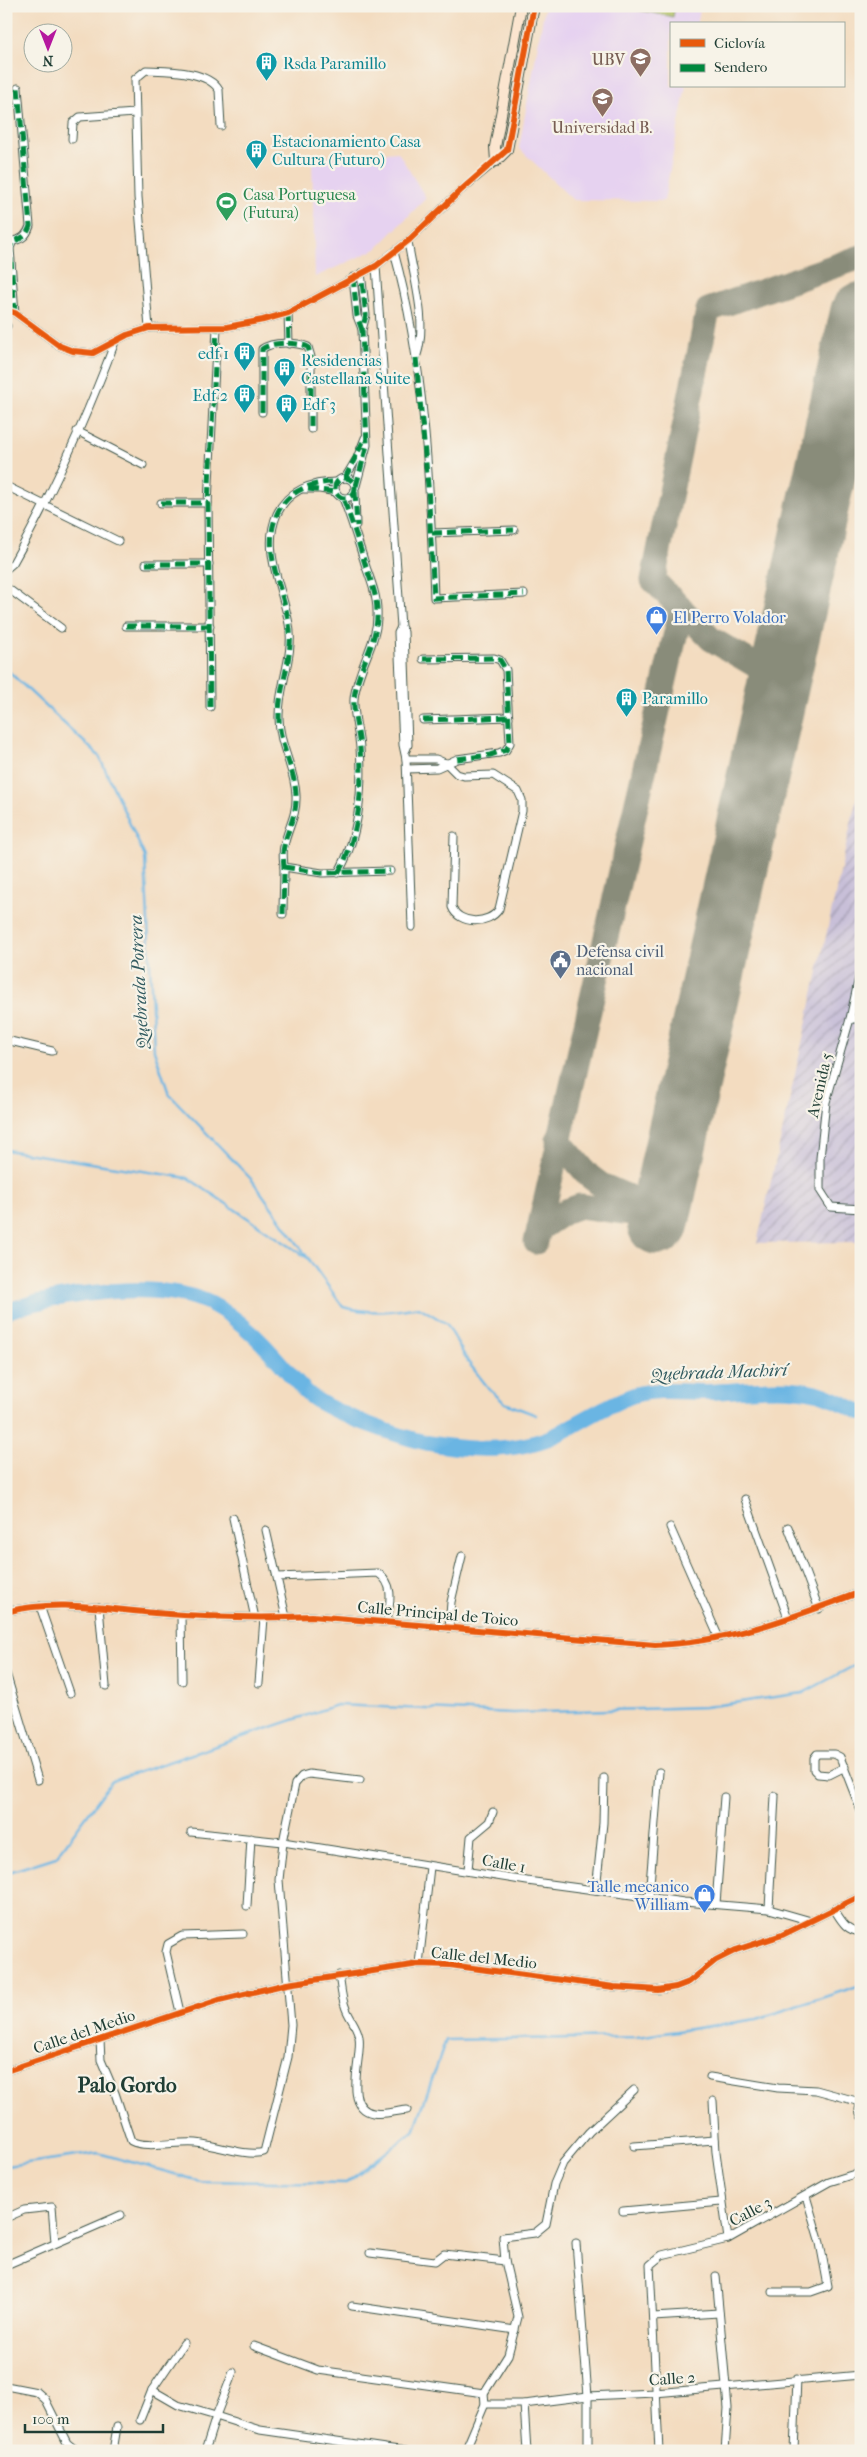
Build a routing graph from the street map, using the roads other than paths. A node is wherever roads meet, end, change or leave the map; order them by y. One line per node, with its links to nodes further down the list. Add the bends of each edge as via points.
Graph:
1 (521, 6): 7 (street, via 495,147)
2 (534, 6): 7 (street, via 507,150)
3 (18, 88): 16 (street, via 30,226 27,234 13,241 10,248)
4 (135, 113): 5 (street, via 134,87 140,73 158,70 188,74 216,84 221,98); 6 (street, via 80,116 73,123); 18 (street)
5 (221, 126)
6 (72, 139)
7 (496, 161): 8 (street)
8 (408, 241): 9 (street); 13 (street)
9 (394, 252): 10 (street); 15 (street)
10 (376, 266): 11 (street); 55 (street, via 401,627 404,632)
11 (361, 273): 12 (street); 20 (street, via 366,315)
12 (353, 277): 17 (street); 20 (street, via 357,316)
13 (419, 309): 15 (street); 23 (street, via 421,343)
14 (6, 310): 16 (street)
15 (407, 312): 23 (street)
16 (15, 313): 21 (street, via 48,338 73,351 93,352)
17 (288, 313): 19 (street); 22 (street)
18 (149, 328): 19 (street); 21 (street)
19 (217, 328): 37 (street)
20 (362, 330): 27 (street)
21 (115, 342): 26 (street)
22 (289, 344): 24 (street, via 262,349); 25 (street, via 308,347 310,352)
23 (416, 358): 41 (street)
24 (262, 412)
25 (311, 429)
26 (77, 431): 28 (street); 38 (street)
27 (366, 436): 29 (street); 33 (street, via 366,454)
28 (143, 465)
29 (345, 478): 30 (street); 33 (street, via 352,480)
30 (336, 482): 32 (street, via 318,483); 34 (street)
31 (6, 486): 38 (street)
32 (301, 489): 34 (street); 59 (street, via 286,500 277,513 271,549 290,626 279,718 296,794 295,814 284,846)
33 (355, 489): 35 (street, via 350,497); 40 (street)
34 (336, 492): 35 (street)
35 (343, 498): 40 (street)
36 (161, 503): 37 (street)
37 (208, 503): 44 (street)
38 (45, 506): 42 (street); 45 (street, via 13,563)
39 (514, 530): 41 (street)
40 (357, 533): 61 (street, via 378,612 354,699 360,765 354,836)
41 (432, 533): 47 (street, via 434,598)
42 (118, 541)
43 (146, 564): 44 (street)
44 (209, 564): 49 (street)
45 (6, 569)
46 (6, 587): 50 (street)
47 (524, 594)
48 (126, 626): 49 (street)
49 (210, 626): 52 (street)
50 (61, 628)
51 (423, 659): 53 (street, via 500,660 506,670)
52 (210, 706)
53 (509, 717): 54 (street); 56 (street, via 510,743 506,750)
54 (423, 720)
55 (406, 759): 56 (street, via 436,759); 57 (street)
56 (445, 763): 57 (street, via 437,768); 58 (street, via 464,776 493,774 518,791 522,800 495,916 486,920 461,919 455,914 452,907)
57 (406, 769): 63 (street)
58 (454, 836)
59 (284, 867): 61 (street); 62 (street)
60 (390, 871): 61 (street)
61 (338, 874)
62 (283, 914)
63 (412, 927)
64 (861, 968): 65 (street, Avenida 5)
65 (850, 1019): 66 (street); 69 (street, Avenida 5, via 826,1102 820,1190 831,1207)
66 (861, 1019)
67 (6, 1040): 68 (street)
68 (52, 1051)
69 (861, 1210)
70 (745, 1499): 86 (street)
71 (233, 1518): 84 (street)
72 (670, 1527): 89 (street)
73 (788, 1527): 80 (street)
74 (266, 1530): 76 (street)
75 (462, 1556): 88 (street, via 451,1602)
76 (278, 1577): 83 (street); 87 (street, via 378,1573 390,1585)
77 (861, 1592): 80 (street, Calle Principal de Toico)
78 (40, 1606): 79 (street, Calle Principal de Toico); 81 (street, Calle Principal de Toico); 94 (street)
79 (98, 1607): 82 (street, Calle Principal de Toico); 93 (street)
80 (819, 1610): 86 (street, Calle Principal de Toico)
81 (6, 1612)
82 (181, 1615): 84 (street, Calle Principal de Toico); 91 (street)
83 (286, 1617): 85 (street, Calle Principal de Toico); 87 (street, Calle Principal de Toico)
84 (256, 1618): 85 (street, Calle Principal de Toico)
85 (264, 1618): 92 (street)
86 (788, 1618): 89 (street, Calle Principal de Toico)
87 (387, 1621): 88 (street, Calle Principal de Toico)
88 (449, 1628): 89 (street, Calle Principal de Toico, via 655,1645)
89 (719, 1638)
90 (6, 1673): 98 (street)
91 (182, 1681)
92 (259, 1683)
93 (106, 1686)
94 (70, 1694)
95 (845, 1767): 95 (street, via 840,1757 834,1754 817,1754 814,1758 814,1770 818,1774 829,1775); 102 (street)
96 (659, 1772): 111 (street)
97 (604, 1778): 109 (street)
98 (38, 1780)
99 (360, 1780): 106 (street, via 312,1774 302,1776 295,1784)
100 (775, 1796): 114 (street)
101 (724, 1797): 112 (street)
102 (861, 1811)
103 (493, 1812): 108 (street, via 489,1822 471,1836)
104 (191, 1832): 105 (street, Calle 1)
105 (251, 1838): 106 (street, Calle 1); 113 (street)
106 (283, 1842): 107 (street, Calle 1); 121 (street, via 280,1880)
107 (430, 1867): 108 (street, Calle 1); 119 (street)
108 (468, 1870): 109 (street, Calle 1)
109 (596, 1890): 111 (street, Calle 1)
110 (861, 1896): 115 (street, Calle del Medio)
111 (649, 1897): 112 (street, Calle 1)
112 (716, 1904): 114 (street, Calle 1)
113 (247, 1906)
114 (769, 1909): 116 (street, Calle 1)
115 (834, 1909): 116 (street, Calle del Medio); 117 (street, via 846,1927)
116 (811, 1921): 119 (street, Calle del Medio, via 782,1935 736,1950 676,1988 658,1990)
117 (861, 1932)
118 (243, 1934): 122 (street, via 182,1936 168,1944 166,1952)
119 (419, 1964): 120 (street, Calle del Medio)
120 (339, 1976): 121 (street, Calle del Medio); 129 (street, via 345,2006 361,2046 355,2079 360,2102 365,2110 372,2113)
121 (287, 1984): 122 (street, Calle del Medio); 123 (street, via 290,2046 267,2148 262,2153 194,2143 140,2144 131,2141 101,2060)
122 (180, 2012): 123 (street, Calle del Medio)
123 (100, 2040): 124 (street, Calle del Medio)
124 (6, 2071)
125 (710, 2076): 128 (street, via 778,2088 816,2090)
126 (634, 2090): 143 (street, via 563,2163 554,2184 546,2224 535,2233 503,2237)
127 (713, 2101): 131 (street)
128 (860, 2101): 130 (street)
129 (407, 2110)
130 (861, 2116)
131 (715, 2140): 132 (street); 135 (street)
132 (634, 2146)
133 (861, 2172): 134 (street, Calle 3, via 830,2182)
134 (806, 2196): 139 (street, Calle 3); 146 (street, via 828,2286 811,2292)
135 (721, 2202): 136 (street); 139 (street)
136 (623, 2211)
137 (121, 2214): 140 (street)
138 (6, 2218): 140 (street, via 24,2210 52,2207)
139 (728, 2239): 149 (street, Calle 3, via 656,2258 650,2265)
140 (55, 2242): 144 (street)
141 (576, 2243): 161 (street)
142 (370, 2253): 143 (street, via 436,2261 444,2254)
143 (506, 2261): 150 (street, via 518,2316)
144 (6, 2265)
145 (716, 2276): 148 (street)
146 (773, 2292)
147 (352, 2306): 150 (street)
148 (719, 2313): 149 (street); 157 (street)
149 (653, 2317): 160 (street)
150 (516, 2330): 159 (street, via 508,2354)
151 (184, 2343): 158 (street)
152 (254, 2346): 159 (street, via 318,2370)
153 (233, 2372): 164 (street)
154 (861, 2375): 155 (street, Calle 2)
155 (797, 2379): 157 (street, Calle 2); 176 (street)
156 (6, 2386): 167 (street, via 37,2392 45,2399 67,2443)
157 (727, 2387): 160 (street, Calle 2); 175 (street)
158 (152, 2390): 164 (street, via 178,2405); 165 (street)
159 (484, 2393): 162 (street)
160 (655, 2393): 161 (street, Calle 2); 174 (street)
161 (588, 2396): 163 (street, Calle 2); 173 (street)
162 (484, 2404): 163 (street, Calle 2); 171 (street)
163 (524, 2404): 172 (street)
164 (216, 2416): 169 (street); 170 (street, via 260,2430)
165 (140, 2420)
166 (117, 2427): 168 (street)
167 (77, 2451)
168 (113, 2451)
169 (205, 2451)
170 (406, 2451)
171 (465, 2451)
172 (527, 2451)
173 (588, 2451)
174 (659, 2451)
175 (725, 2451)
176 (794, 2451)

